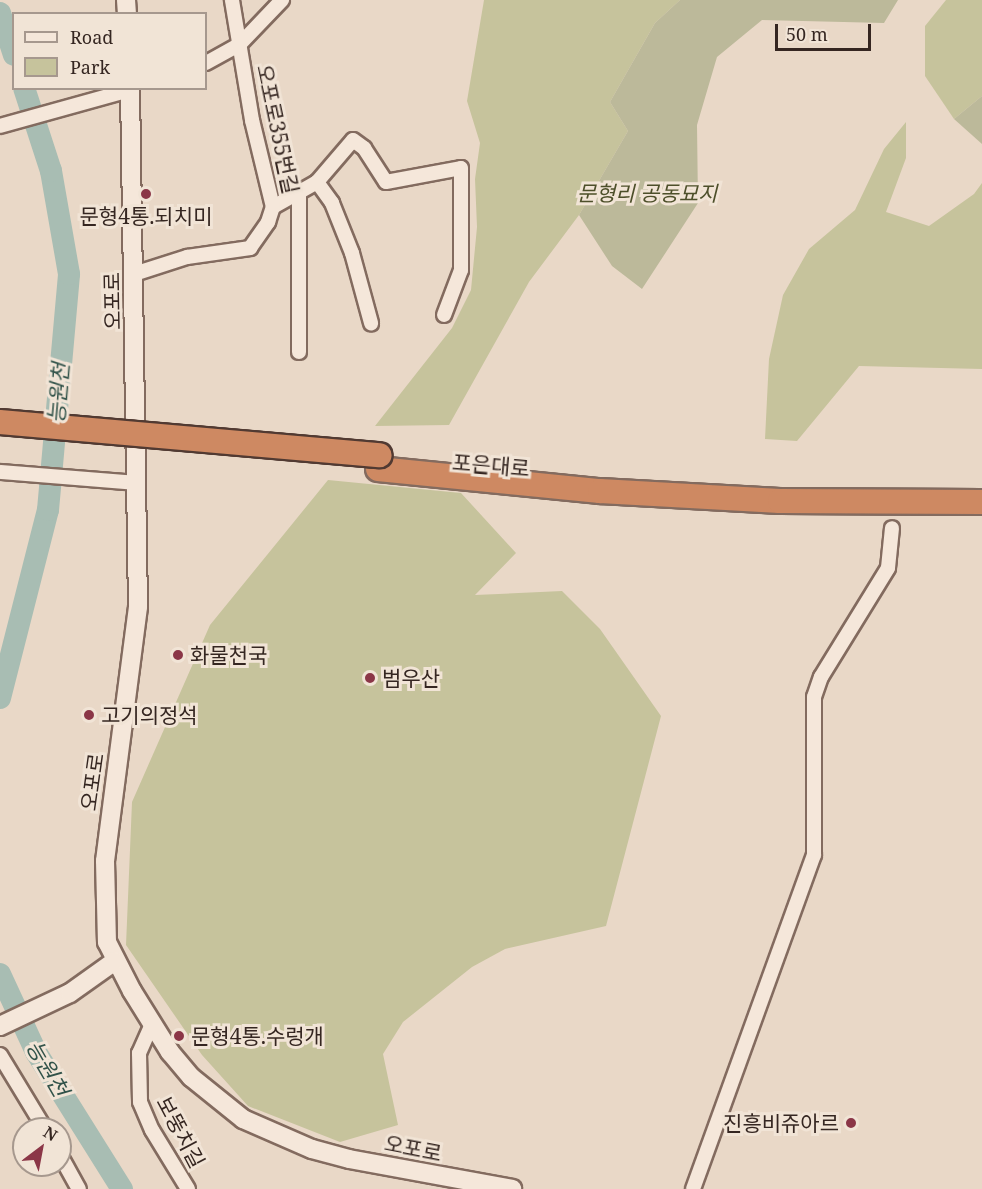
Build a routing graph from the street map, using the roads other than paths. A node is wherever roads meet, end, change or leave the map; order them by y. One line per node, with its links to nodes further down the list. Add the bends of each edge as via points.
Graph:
1 (232, 0): 3 (street, 오포로355번길)
2 (282, 0): 3 (street)
3 (240, 44): 4 (street); 10 (street, 오포로355번길)
4 (207, 62)
5 (127, 90): 7 (street)
6 (130, 90): 11 (street, 오포로)
7 (0, 126)
8 (317, 182): 9 (street); 12 (street, via 353,140 364,148 386,182 461,168 461,270); 13 (street, via 332,203 352,253)
9 (299, 193): 10 (street); 14 (street)
10 (273, 207): 11 (street, 오포로355번길, via 262,236 250,248 187,257)
11 (134, 274): 19 (street, 오포로)
12 (444, 315)
13 (371, 322)
14 (299, 352)
15 (0, 422): 17 (highway, 포은대로, bridge)
16 (0, 438): 17 (highway)
17 (379, 462): 20 (highway, 포은대로, via 740,487); 21 (highway, 포은대로, via 600,491 758,500)
18 (0, 472): 19 (street)
19 (137, 483): 23 (street, 오포로, via 135,647 109,822 104,895 107,942)
20 (982, 486)
21 (982, 502)
22 (891, 528): 32 (street, via 888,568 821,677 814,697 814,855)
23 (115, 961): 24 (street, 오포로); 25 (street, via 70,993)
24 (153, 1024): 30 (street, 보뚱치길, via 139,1053 140,1102 152,1130); 31 (street, 오포로, via 170,1052 243,1119 349,1159)
25 (0, 1026)
26 (0, 1055): 27 (street)
27 (38, 1117)
28 (72, 1175): 29 (street)
29 (80, 1189)
30 (188, 1189)
31 (512, 1189)
32 (693, 1189)

